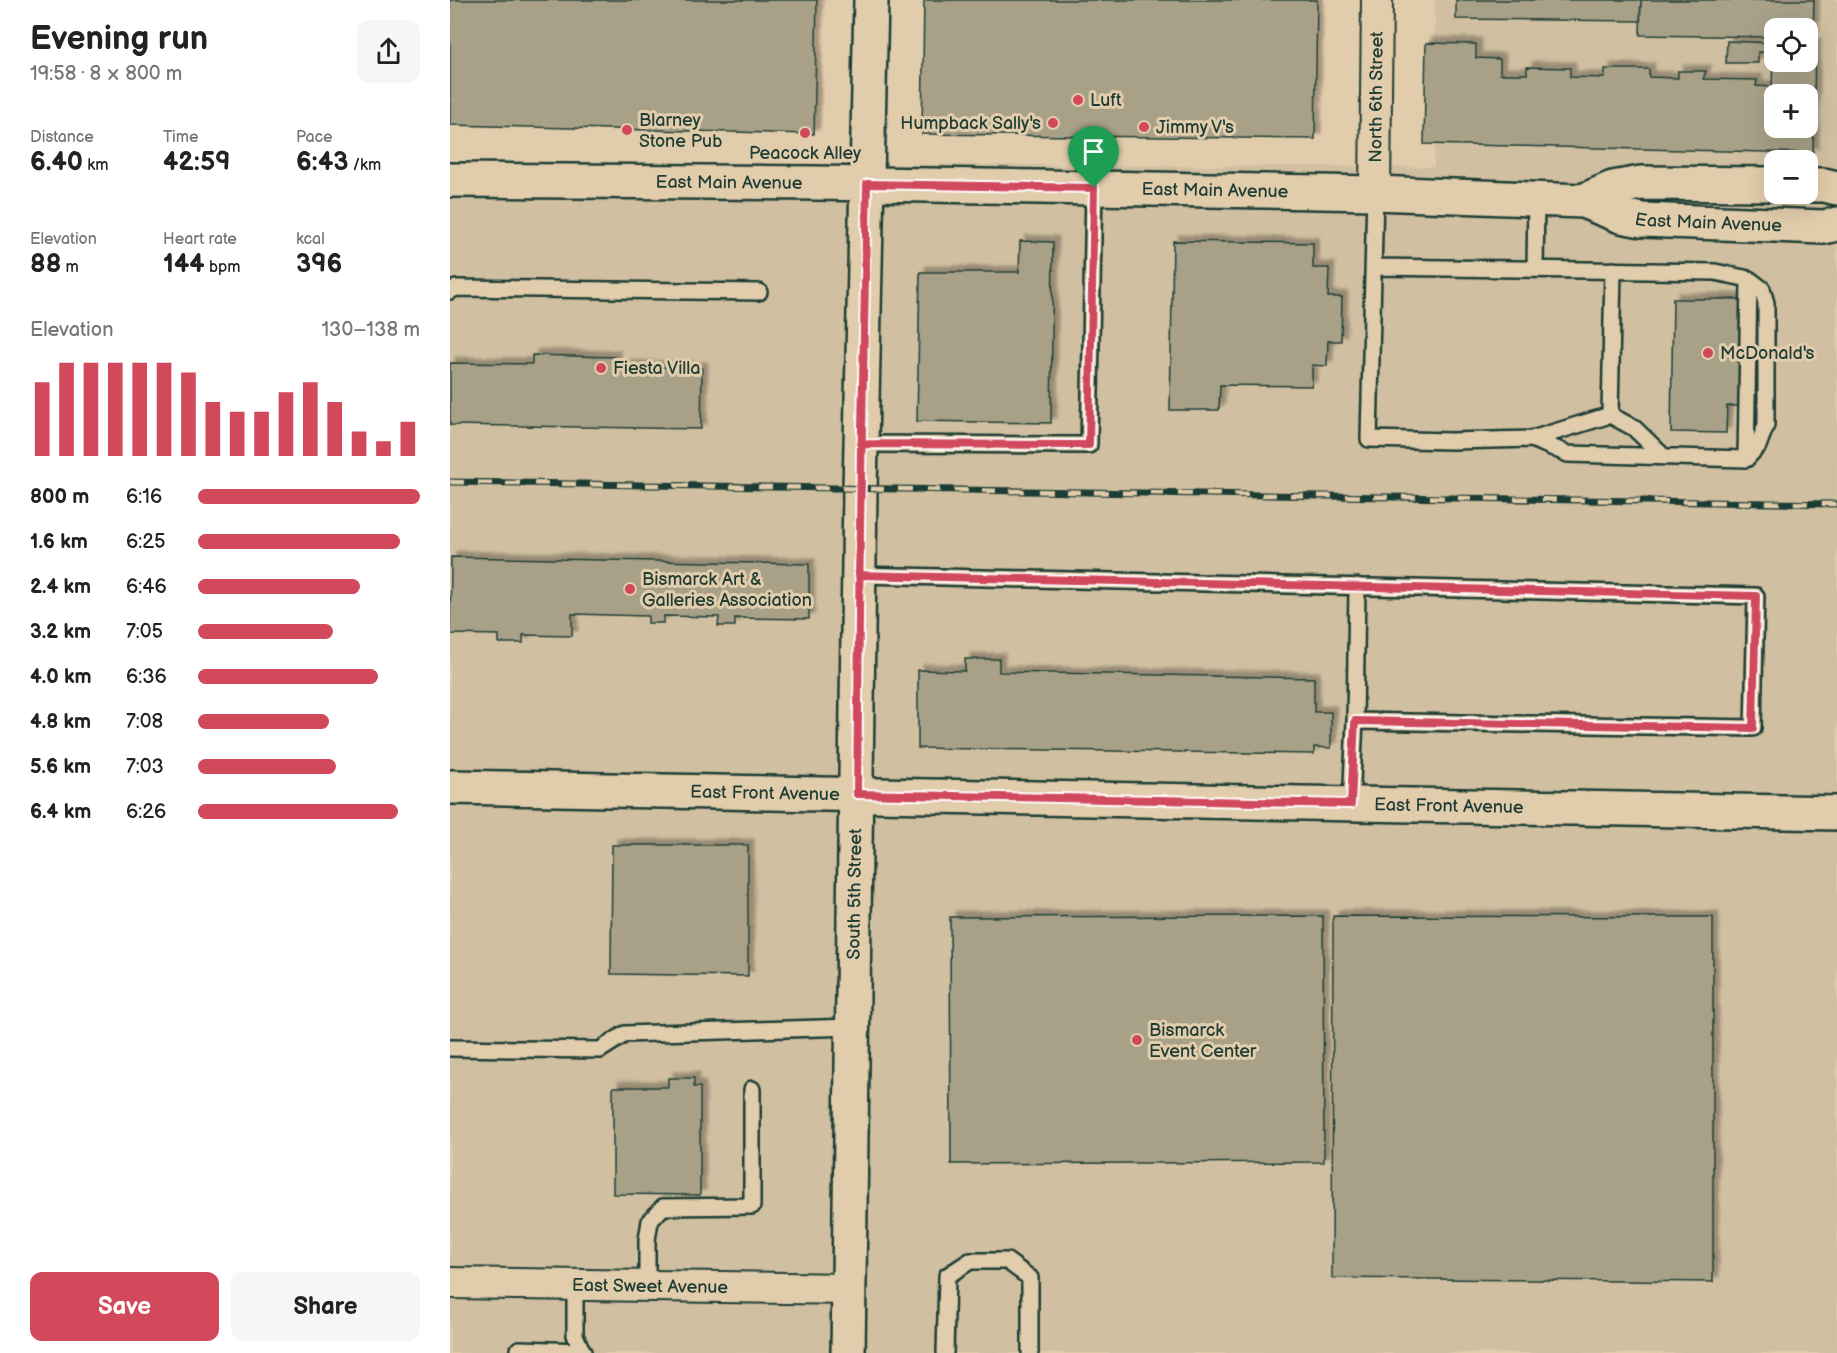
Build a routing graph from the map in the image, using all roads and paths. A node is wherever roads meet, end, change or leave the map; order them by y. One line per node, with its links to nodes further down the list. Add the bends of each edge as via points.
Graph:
1 (871, 0): 4 (street, South 5th Street)
2 (1377, 0): 9 (street, North 6th Street)
3 (450, 180): 4 (street, East Main Avenue)
4 (867, 184): 7 (street, East Main Avenue); 20 (street, South 5th Street)
5 (1764, 184): 11 (street, East Main Avenue, via 1641,183 1613,188)
6 (1818, 185): 8 (street)
7 (1094, 188): 9 (street, East Main Avenue); 20 (lane, via 1089,445)
8 (1837, 188)
9 (1375, 193): 10 (street, East Main Avenue); 13 (lane)
10 (1536, 199): 11 (street, East Main Avenue); 14 (lane)
11 (1583, 201): 12 (street, East Main Avenue, via 1642,220 1824,227)
12 (1837, 224)
13 (1374, 267): 14 (lane); 19 (lane, via 1369,439)
14 (1535, 269): 15 (lane)
15 (1613, 270): 18 (lane); 21 (lane, via 1715,272 1749,279 1762,289 1766,303 1766,425 1758,446 1746,459)
16 (452, 287): 17 (lane)
17 (759, 292)
18 (1610, 415): 19 (lane); 21 (lane, via 1634,428)
19 (1532, 439): 21 (lane, via 1568,454)
20 (861, 444): 22 (street, South 5th Street)
21 (1663, 456)
22 (859, 575): 23 (lane); 26 (street, South 5th Street)
23 (1357, 586): 24 (lane); 24 (lane, via 1756,596 1753,728)
24 (1355, 721): 27 (lane)
25 (450, 787): 26 (street, East Front Avenue)
26 (857, 794): 27 (street, East Front Avenue); 29 (street, South 5th Street)
27 (1351, 804): 28 (street, East Front Avenue)
28 (1837, 813)
29 (853, 1027): 30 (lane, via 625,1034 600,1050); 35 (street, South 5th Street)
30 (450, 1048)
31 (752, 1089): 34 (lane, via 752,1206 663,1207 650,1221)
32 (450, 1283): 33 (street, East Sweet Avenue)
33 (575, 1285): 34 (street, East Sweet Avenue); 36 (lane, via 575,1335)
34 (647, 1286): 35 (street, East Sweet Avenue)
35 (849, 1289): 38 (street, South 5th Street)
36 (583, 1352): 37 (lane, via 519,1349)
37 (519, 1353)
38 (848, 1353)
39 (945, 1353): 40 (lane, via 947,1276 970,1262 1007,1262 1030,1278)
40 (1030, 1353)

